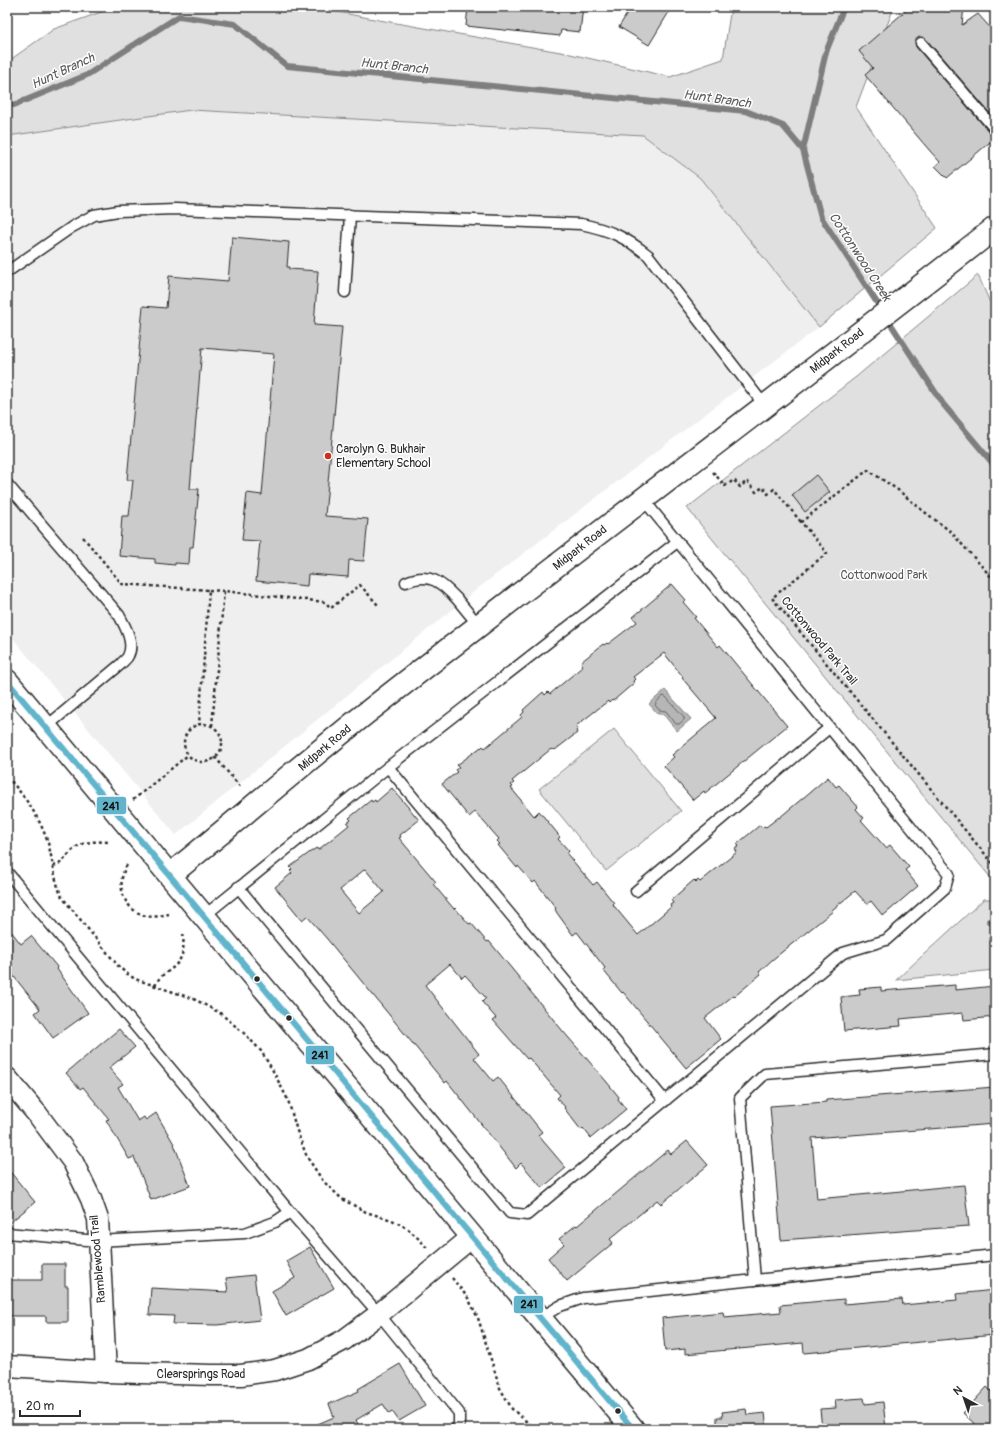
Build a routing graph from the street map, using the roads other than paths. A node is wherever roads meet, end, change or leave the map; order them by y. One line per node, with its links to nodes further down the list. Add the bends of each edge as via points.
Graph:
1 (920, 43): 2 (lane)
2 (995, 129)
3 (350, 215): 5 (lane, via 174,209 118,211 94,216 72,227); 6 (lane); 7 (lane, via 581,224 618,235 648,255)
4 (995, 228): 7 (street, Midpark Road)
5 (7, 272)
6 (346, 292)
7 (765, 406): 9 (street, Midpark Road)
8 (7, 484): 14 (lane, via 119,615 130,644 128,656 121,664)
9 (644, 499): 10 (lane); 12 (street, Midpark Road)
10 (677, 542): 15 (lane); 16 (lane)
11 (406, 582): 12 (lane, via 416,578 437,581 446,587)
12 (479, 626): 18 (street, Midpark Road, via 362,717)
13 (7, 681): 14 (street)
14 (46, 727): 18 (street)
15 (829, 728): 20 (lane); 24 (lane, via 949,874 945,888 886,940 843,953)
16 (388, 767): 19 (lane); 24 (lane)
17 (7, 872): 25 (lane)
18 (170, 875): 21 (street)
19 (238, 888): 21 (lane); 24 (lane, via 510,1214 527,1215)
20 (636, 891)
21 (204, 916): 27 (street)
22 (995, 1054): 30 (lane, via 765,1074 740,1098)
23 (7, 1078): 28 (street, Ramblewood Trail, via 38,1114 73,1162 98,1219)
24 (665, 1101)
25 (290, 1212): 28 (lane, via 275,1222 245,1233); 31 (lane)
26 (7, 1233): 28 (lane)
27 (472, 1237): 31 (street, Clearsprings Road); 32 (street)
28 (98, 1241): 34 (street, Ramblewood Trail)
29 (995, 1255): 30 (lane)
30 (755, 1280): 32 (lane, via 583,1298 560,1306)
31 (379, 1314): 34 (street, Clearsprings Road, via 344,1340 308,1359 275,1370 242,1375); 35 (lane, via 459,1413)
32 (540, 1318): 36 (street)
33 (7, 1366): 34 (street, Clearsprings Road)
34 (106, 1372)
35 (456, 1429)
36 (633, 1429)

